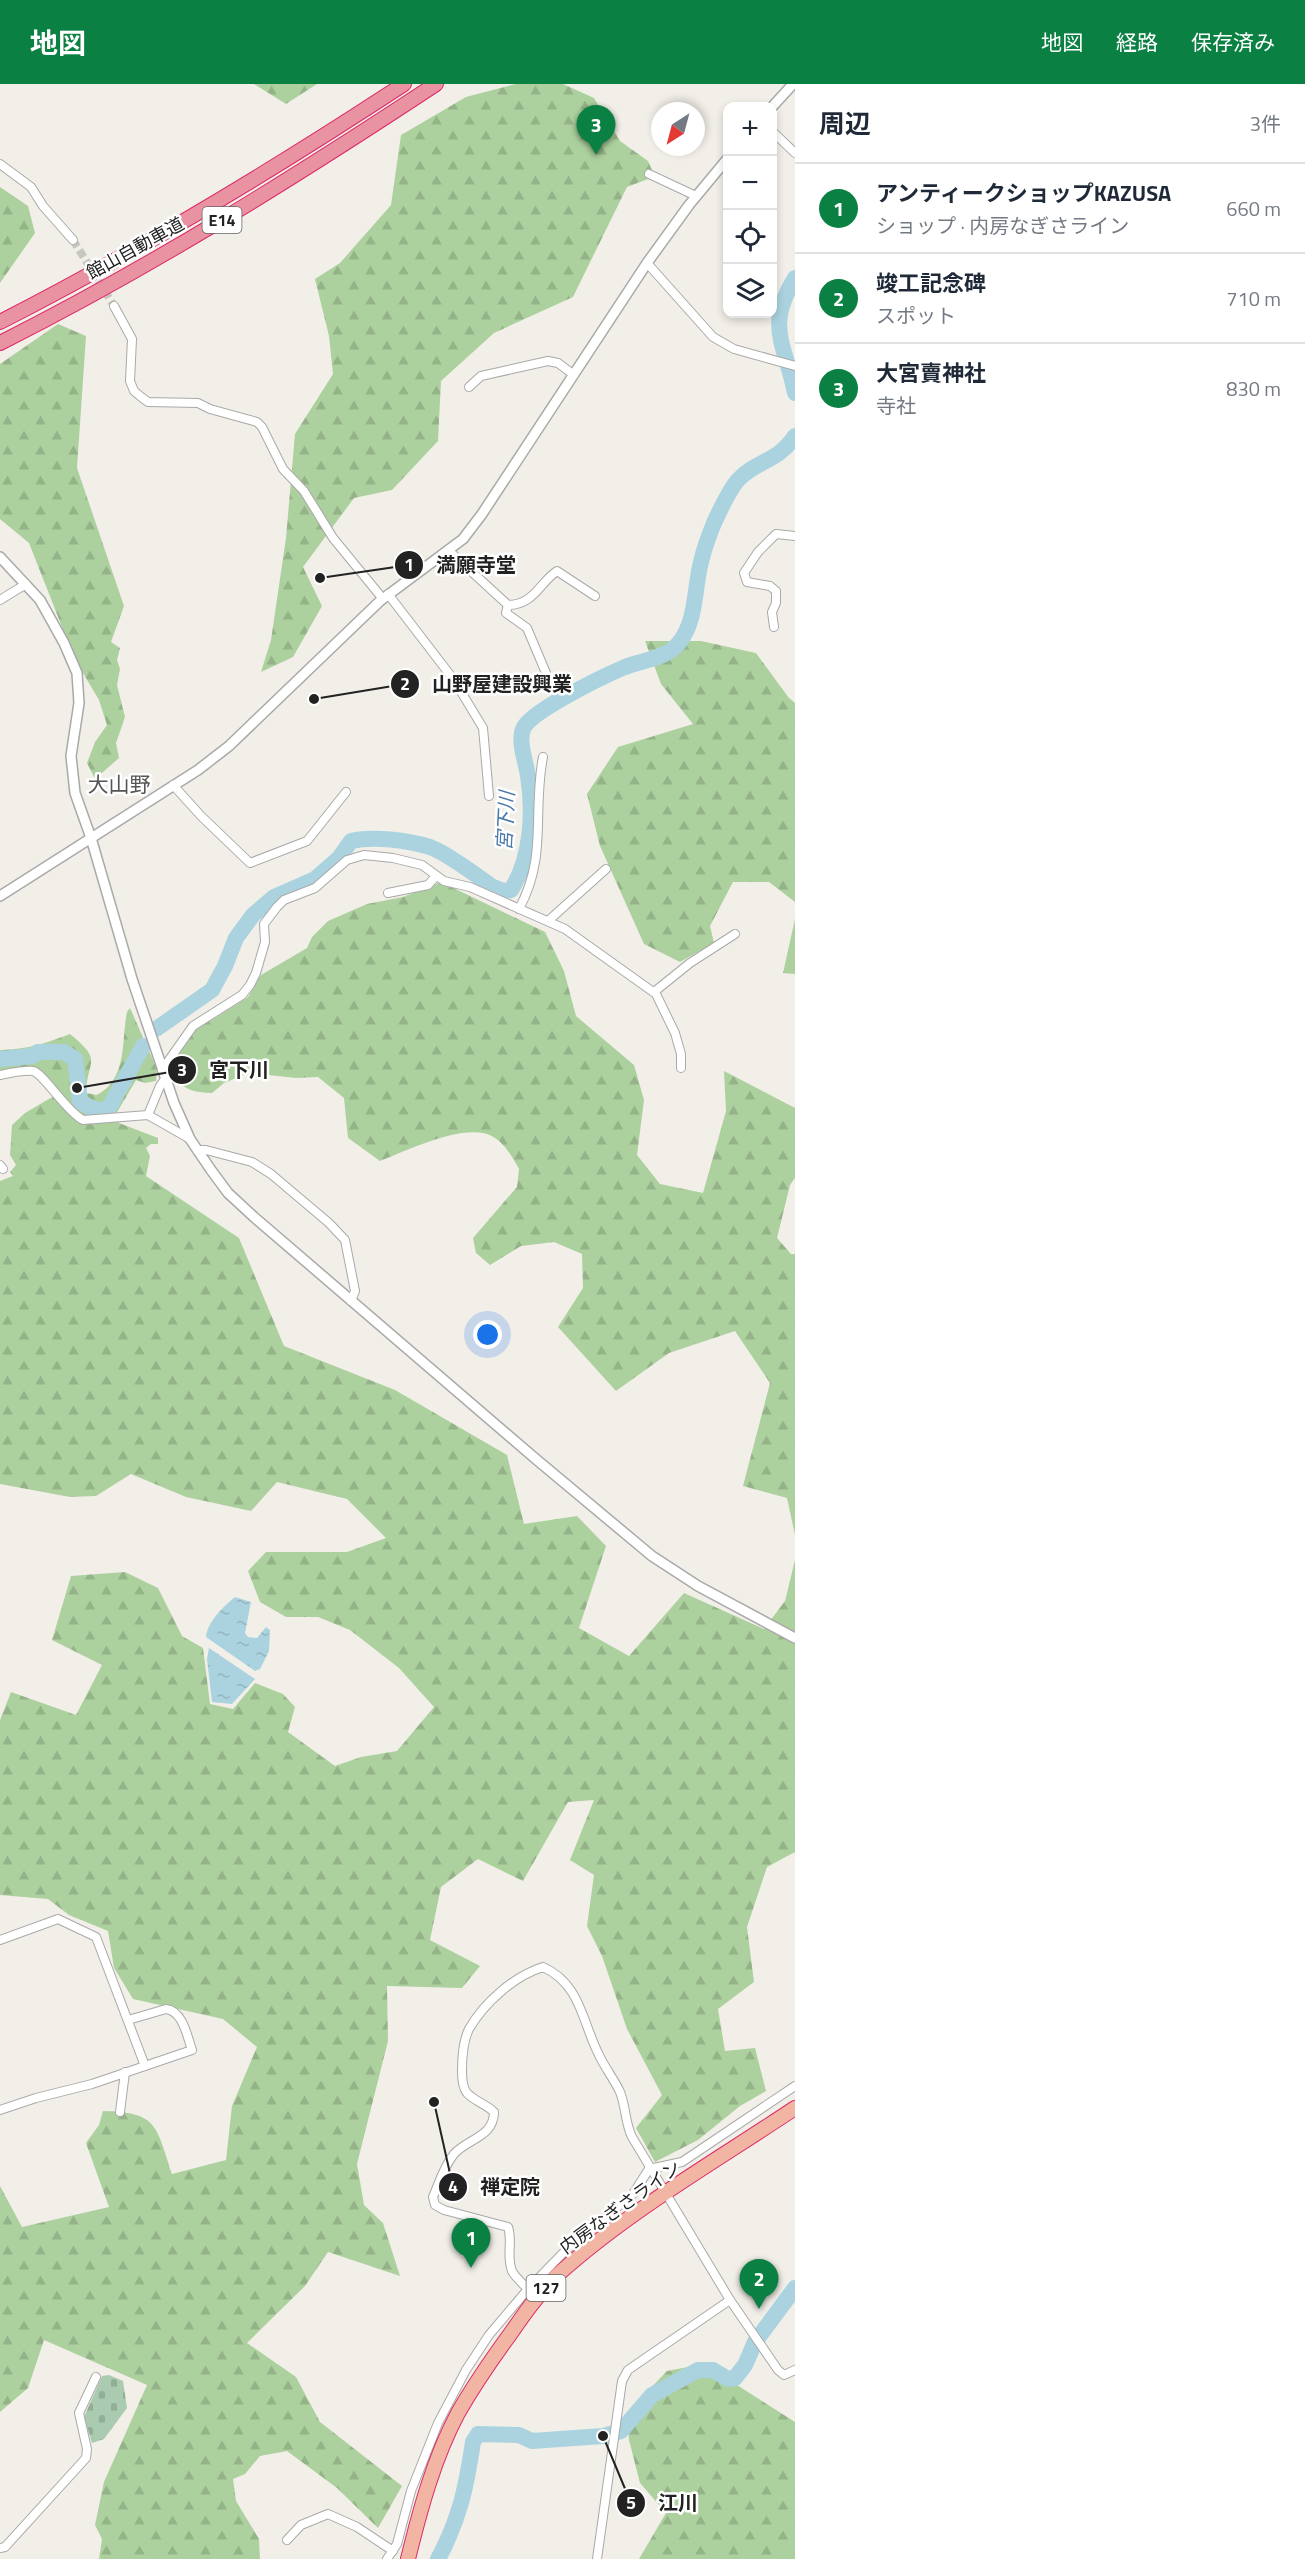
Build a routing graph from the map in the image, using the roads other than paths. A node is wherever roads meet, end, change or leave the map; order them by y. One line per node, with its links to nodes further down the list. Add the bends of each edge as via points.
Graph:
1 (404, 84): 14 (highway, 館山自動車道 / E14, via 130,252)
2 (436, 84): 15 (highway, 館山自動車道 / E14, via 212,226)
3 (793, 84): 4 (street)
4 (777, 102)
5 (777, 136): 6 (street)
6 (795, 153)
7 (0, 164): 11 (street, via 31,186)
8 (723, 164): 10 (street)
9 (649, 174): 10 (street)
10 (696, 196): 12 (street)
11 (73, 240)
12 (647, 263): 16 (street, via 723,345); 17 (street)
13 (114, 306): 23 (street, via 132,339 130,381 134,391 148,402 198,403 257,422 283,469 304,491 333,538)
14 (0, 322)
15 (0, 342)
16 (794, 365)
17 (574, 375): 18 (street, via 548,361 481,376); 20 (street, via 473,528)
18 (469, 387)
19 (795, 536): 27 (street, via 776,534 744,573 747,582 776,591)
20 (448, 550): 23 (street); 26 (street)
21 (0, 557): 22 (street)
22 (26, 584): 25 (street); 33 (street, via 53,622 77,673 79,703 71,771)
23 (386, 596): 30 (street, via 229,746); 32 (street, via 454,680 483,728)
24 (595, 596): 26 (street, via 557,570 536,594)
25 (0, 600)
26 (508, 605): 28 (street, via 506,613 528,631)
27 (774, 627)
28 (546, 673)
29 (543, 757): 38 (street, via 538,852)
30 (173, 785): 31 (street, via 250,863 307,841); 33 (street)
31 (346, 792)
32 (489, 796)
33 (91, 838): 37 (street); 44 (street)
34 (606, 869): 39 (street)
35 (436, 876): 36 (street, via 428,885); 38 (street); 44 (street, via 413,862 364,855 347,860 310,892 284,900 264,924 261,958 246,990 193,1026)
36 (388, 893)
37 (0, 896)
38 (519, 909): 39 (street)
39 (548, 921): 41 (street)
40 (735, 934): 41 (street)
41 (654, 992): 42 (street, via 675,1033)
42 (681, 1068)
43 (0, 1075): 45 (street, via 37,1072 63,1104 83,1120)
44 (164, 1075): 45 (street); 46 (street)
45 (148, 1115): 46 (street)
46 (190, 1139): 47 (street)
47 (197, 1150): 48 (street, via 228,1193); 48 (street, via 252,1162 329,1223 345,1240 355,1291)
48 (351, 1301): 49 (street, via 652,1556 698,1586)
49 (795, 1638)
50 (0, 1940): 51 (street, via 58,1919 96,1937)
51 (128, 2020): 52 (street); 52 (street, via 171,2009 179,2016 192,2050)
52 (145, 2066): 53 (street)
53 (125, 2072): 56 (street); 57 (street)
54 (795, 2086): 58 (street, via 682,2162)
55 (795, 2108): 59 (highway, 内房なぎさライン / 127)
56 (0, 2110)
57 (120, 2112)
58 (649, 2169): 59 (street); 60 (street, via 633,2194 566,2250); 60 (street, via 627,2128 620,2093 569,1985 557,1973 543,1967 487,2005 464,2044 462,2082 467,2093 494,2112 494,2119 482,2135 455,2152 433,2197 435,2205 444,2210 508,2227 512,2236 512,2272)
59 (666, 2194): 61 (street); 68 (highway, 内房なぎさライン / 127, via 562,2271 481,2374 457,2414 440,2455)
60 (528, 2289): 66 (street, via 489,2336 452,2394 417,2473)
61 (730, 2300): 62 (street, via 784,2375); 69 (street, via 628,2370 622,2381)
62 (795, 2370)
63 (96, 2377): 65 (street, via 79,2413 87,2450 84,2462)
64 (287, 2540): 66 (street, via 301,2525 328,2514 357,2527)
65 (0, 2548)
66 (393, 2551): 67 (street)
67 (387, 2559)
68 (408, 2559)
69 (597, 2559)

